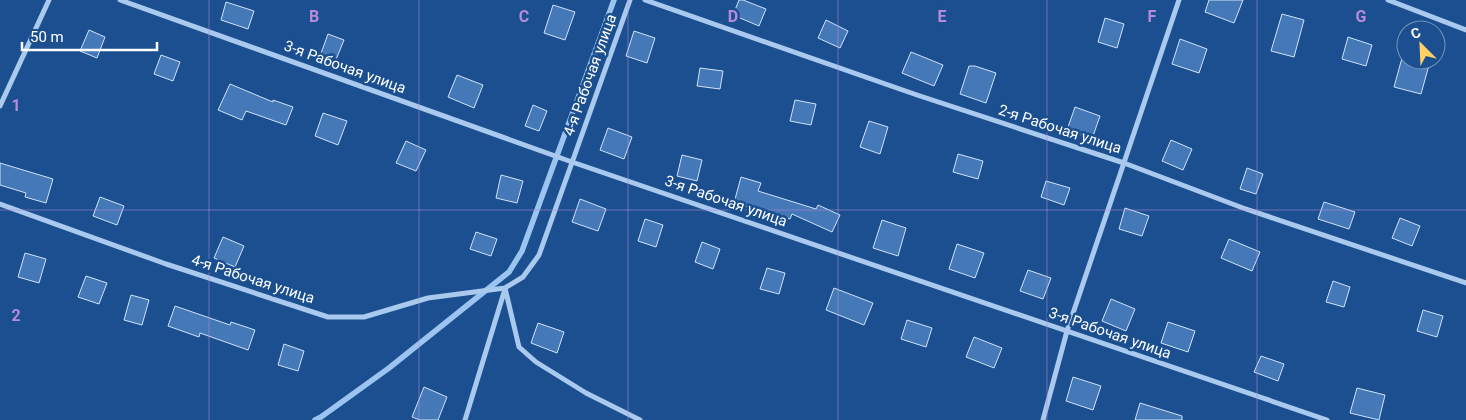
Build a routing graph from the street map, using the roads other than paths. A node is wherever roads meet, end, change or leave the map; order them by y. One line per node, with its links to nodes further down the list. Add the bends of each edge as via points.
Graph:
1 (49, 0): 8 (street)
2 (120, 0): 9 (street, 3-я Рабочая улица)
3 (630, 0): 9 (street, 4-я Рабочая улица)
4 (644, 0): 10 (street, 2-я Рабочая улица)
5 (1179, 0): 10 (street)
6 (1388, 0): 7 (street)
7 (1466, 30)
8 (0, 106)
9 (572, 162): 13 (street, 4-я Рабочая улица, via 539,255 523,278); 14 (street, 3-я Рабочая улица)
10 (1124, 164): 12 (street, 2-я Рабочая улица); 14 (street)
11 (0, 204): 13 (street, 4-я Рабочая улица, via 166,264 328,317 364,317 428,298)
12 (1466, 284)
13 (505, 288): 15 (street); 16 (street, via 519,347 536,362 586,393)
14 (1067, 331): 17 (street); 18 (street, 3-я Рабочая улица)
15 (465, 420)
16 (640, 420)
17 (1043, 420)
18 (1327, 420)

